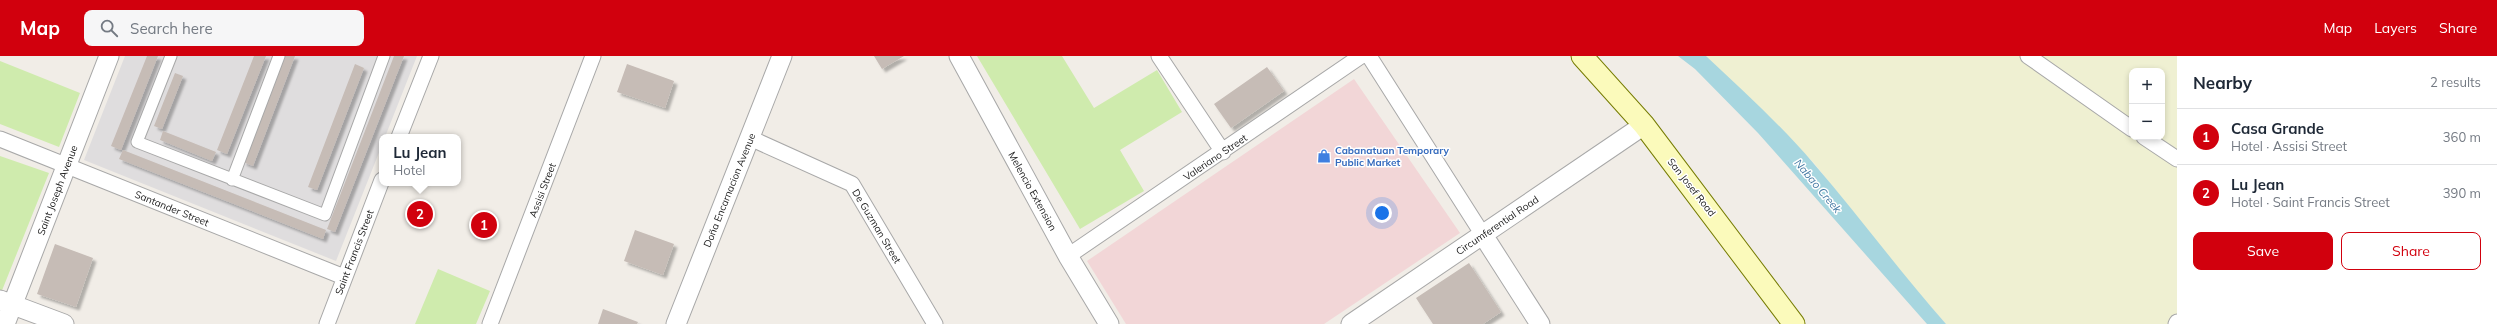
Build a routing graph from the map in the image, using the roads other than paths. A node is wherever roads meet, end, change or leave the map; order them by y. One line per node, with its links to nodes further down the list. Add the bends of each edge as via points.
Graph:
1 (109, 56): 22 (street, Saint Joseph Avenue)
2 (171, 56): 23 (street, via 137,142)
3 (279, 56): 23 (street)
4 (384, 56): 23 (street, via 325,215)
5 (431, 56): 16 (street)
6 (593, 56): 32 (street, Assisi Street)
7 (782, 56): 17 (street, Doña Encarnacion Avenue)
8 (959, 56): 26 (street, Melencio Extension)
9 (1159, 56): 20 (street)
10 (1361, 56): 20 (street, Valeriano Street)
11 (1369, 56): 25 (street)
12 (1582, 56): 14 (main road, San Josef Road)
13 (2028, 56): 15 (street)
14 (1644, 126): 25 (street, Circumferential Road); 38 (main road, San Josef Road)
15 (2129, 127)
16 (400, 134)
17 (750, 138): 33 (street, Doña Encarnacion Avenue); 34 (street, De Guzman Street, via 852,184)
18 (0, 139): 22 (street, Santander Street)
19 (2148, 140): 21 (street)
20 (1223, 152): 26 (street, Valeriano Street)
21 (2177, 160)
22 (67, 165): 27 (street, Santander Street); 28 (street, Saint Joseph Avenue)
23 (232, 180)
24 (380, 186): 27 (street, Saint Francis Street)
25 (1483, 235): 36 (street, Circumferential Road); 37 (street)
26 (1068, 256): 35 (street, Melencio Extension)
27 (344, 277): 31 (street, Saint Francis Street)
28 (6, 302): 29 (street, Saint Joseph Avenue); 30 (street)
29 (5, 324)
30 (64, 324)
31 (327, 324)
32 (490, 324)
33 (676, 324)
34 (935, 324)
35 (1109, 324)
36 (1351, 324)
37 (1540, 324)
38 (1794, 324)

